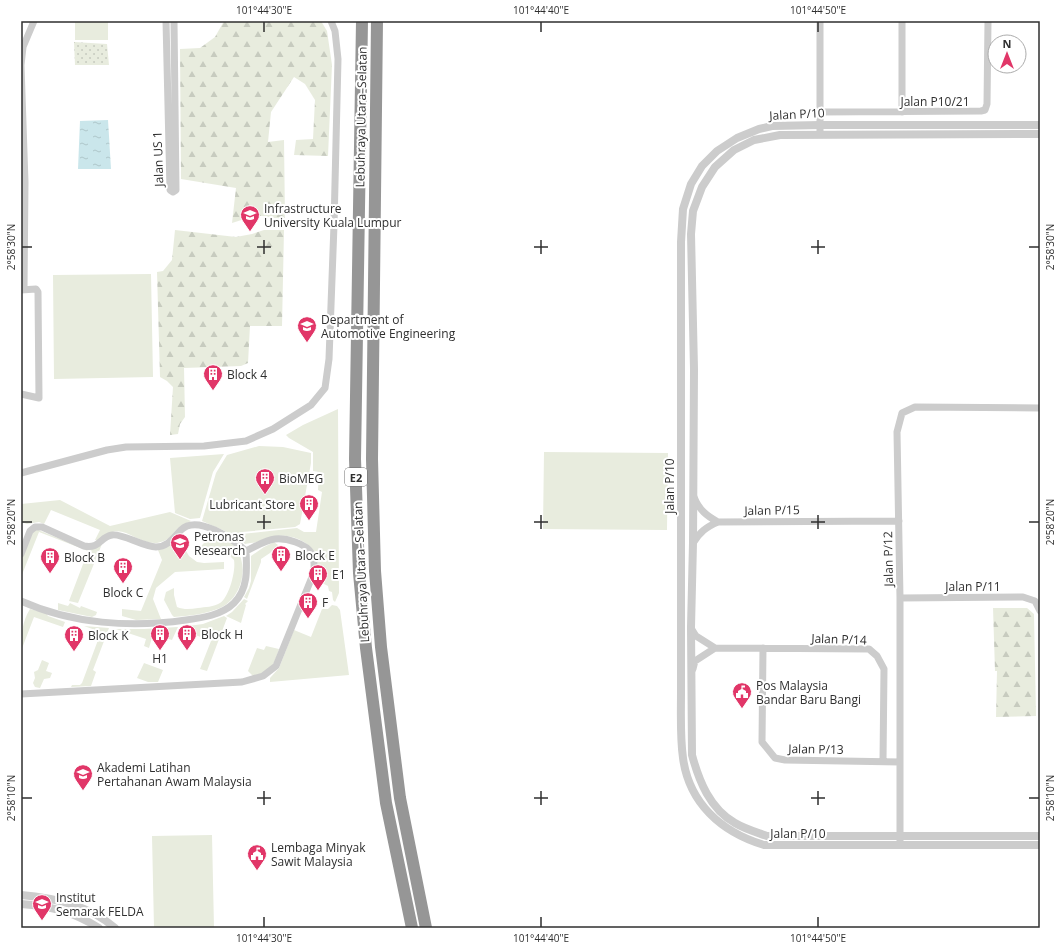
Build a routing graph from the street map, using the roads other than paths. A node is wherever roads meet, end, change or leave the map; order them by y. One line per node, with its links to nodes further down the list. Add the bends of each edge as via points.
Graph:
1 (34, 21): 10 (street, via 23,47)
2 (166, 21): 3 (street, Jalan US 1, via 170,190 173,192 176,190)
3 (174, 21)
4 (331, 21): 20 (street, via 335,31 338,59 334,225 329,359 327,380 322,394 296,415 246,442 204,446 126,447)
5 (362, 21): 45 (highway, Lebuhraya Utara–Selatan / E2, via 355,459 359,573 386,802)
6 (377, 21): 46 (highway, Lebuhraya Utara–Selatan / E2, via 372,459 376,571 381,648 400,798)
7 (820, 21): 11 (street)
8 (902, 21): 12 (street)
9 (988, 21): 12 (street, Jalan P10/21, via 985,110)
10 (21, 65): 17 (street, via 25,188)
11 (820, 112): 12 (street, Jalan P10/21); 13 (street)
12 (902, 112)
13 (820, 125): 14 (street, Jalan P/10); 15 (street); 39 (street, Jalan P/10, via 772,126 737,138 702,166 683,209 683,758 689,782 697,799 727,829 747,840 764,845)
14 (1040, 125)
15 (820, 134): 16 (street, Jalan P/10); 21 (street, Jalan P/10, via 780,135 754,140 734,150 715,167 702,186 693,211)
16 (1040, 134)
17 (22, 290): 18 (street, via 36,289 38,292 39,398)
18 (21, 394)
19 (1040, 408): 22 (street, Jalan P/12, via 915,407 902,413 897,432)
20 (21, 473)
21 (693, 495): 23 (street, via 702,512); 24 (street, Jalan P/10)
22 (899, 521): 23 (street, Jalan P/15); 27 (street, Jalan P/12)
23 (718, 522): 24 (street, via 703,530)
24 (693, 543): 30 (street, Jalan P/10)
25 (246, 551): 26 (street, via 227,536 200,525 190,524 167,544 158,547 116,535 109,536 96,546 84,546 35,527 30,531); 28 (street, via 246,581 242,592 233,604 221,612 202,618 146,624 96,621 52,613); 34 (street, via 267,541 286,540 306,547 312,553 315,562 314,572 276,666 266,675 242,682)
26 (21, 554)
27 (900, 598): 29 (street, Jalan P/11, via 1023,597 1035,602); 36 (street, Jalan P/12)
28 (21, 601)
29 (1040, 611)
30 (691, 627): 31 (street, via 696,636); 33 (street, Jalan P/10)
31 (715, 648): 32 (street, Jalan P/14); 33 (street, via 696,661)
32 (763, 648): 35 (street, Jalan P/13, via 762,742 775,758); 35 (street, Jalan P/14, via 870,649 884,669)
33 (691, 673): 37 (street, Jalan P/10, via 694,763 706,792 718,809 734,822 767,836)
34 (21, 694)
35 (883, 761): 36 (street, Jalan P/13)
36 (900, 762): 37 (street, Jalan P/12)
37 (900, 836): 38 (street, Jalan P/10); 39 (street, Jalan P/12)
38 (1040, 836)
39 (900, 845): 40 (street, Jalan P/10)
40 (1040, 845)
41 (21, 895): 44 (street, via 77,906)
42 (21, 904): 43 (street, via 54,907 89,921)
43 (99, 928)
44 (115, 928)
45 (412, 928)
46 (426, 928)

